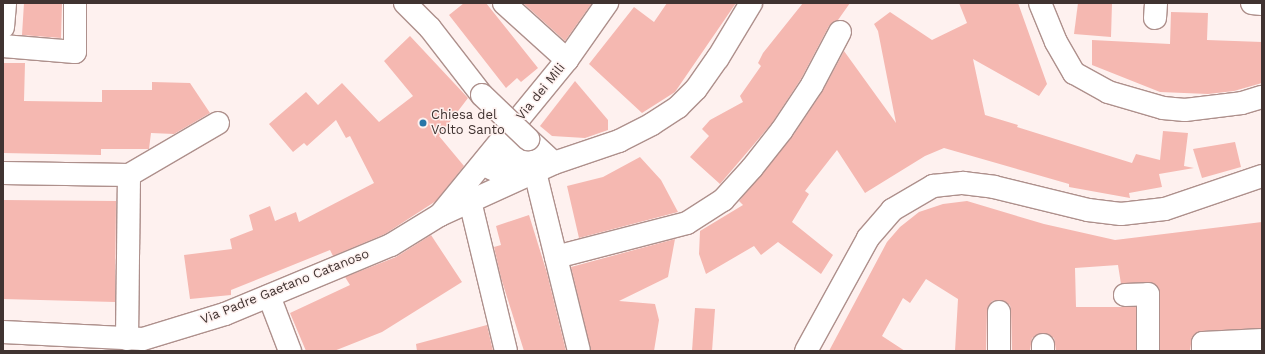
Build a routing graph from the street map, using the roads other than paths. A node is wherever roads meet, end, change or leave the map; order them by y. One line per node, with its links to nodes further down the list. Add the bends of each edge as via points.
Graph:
1 (5, 3): 10 (street)
2 (75, 3): 12 (street, via 75,52)
3 (405, 3): 16 (street, bridge, via 430,28 482,95)
4 (504, 3): 13 (street)
5 (607, 3): 13 (street, Via dei Mili)
6 (750, 3): 16 (street, via 718,58 696,89 678,107 619,141)
7 (1040, 3): 14 (street, via 1056,42 1071,68 1087,82 1108,92 1163,108 1185,110 1223,107)
8 (1252, 3): 9 (street)
9 (1262, 4)
10 (3, 26)
11 (840, 32): 22 (street, via 812,85 782,130 723,200 686,222)
12 (3, 46)
13 (567, 60): 21 (street, Via dei Mili)
14 (1262, 97)
15 (218, 123): 18 (street)
16 (537, 158): 20 (street); 22 (street)
17 (3, 173): 18 (street)
18 (129, 175): 27 (street)
19 (1262, 176): 32 (street, via 1164,209 1121,214 1088,210 994,187 963,183 933,186 892,210 868,238)
20 (470, 201): 21 (street); 30 (street)
21 (440, 215): 24 (street, Via Padre Gaetano Catanoso, via 391,245)
22 (556, 257): 31 (street)
23 (1125, 295): 34 (street, via 1148,294)
24 (269, 296): 27 (street, Via Padre Gaetano Catanoso, via 225,314 143,339); 29 (street)
25 (999, 312): 33 (street)
26 (3, 332): 27 (street, Via Padre Gaetano Catanoso)
27 (127, 339)
28 (1262, 340): 35 (street, via 1203,343)
29 (290, 351)
30 (506, 351)
31 (579, 351)
32 (806, 351)
33 (999, 351)
34 (1148, 351)
35 (1204, 351)

